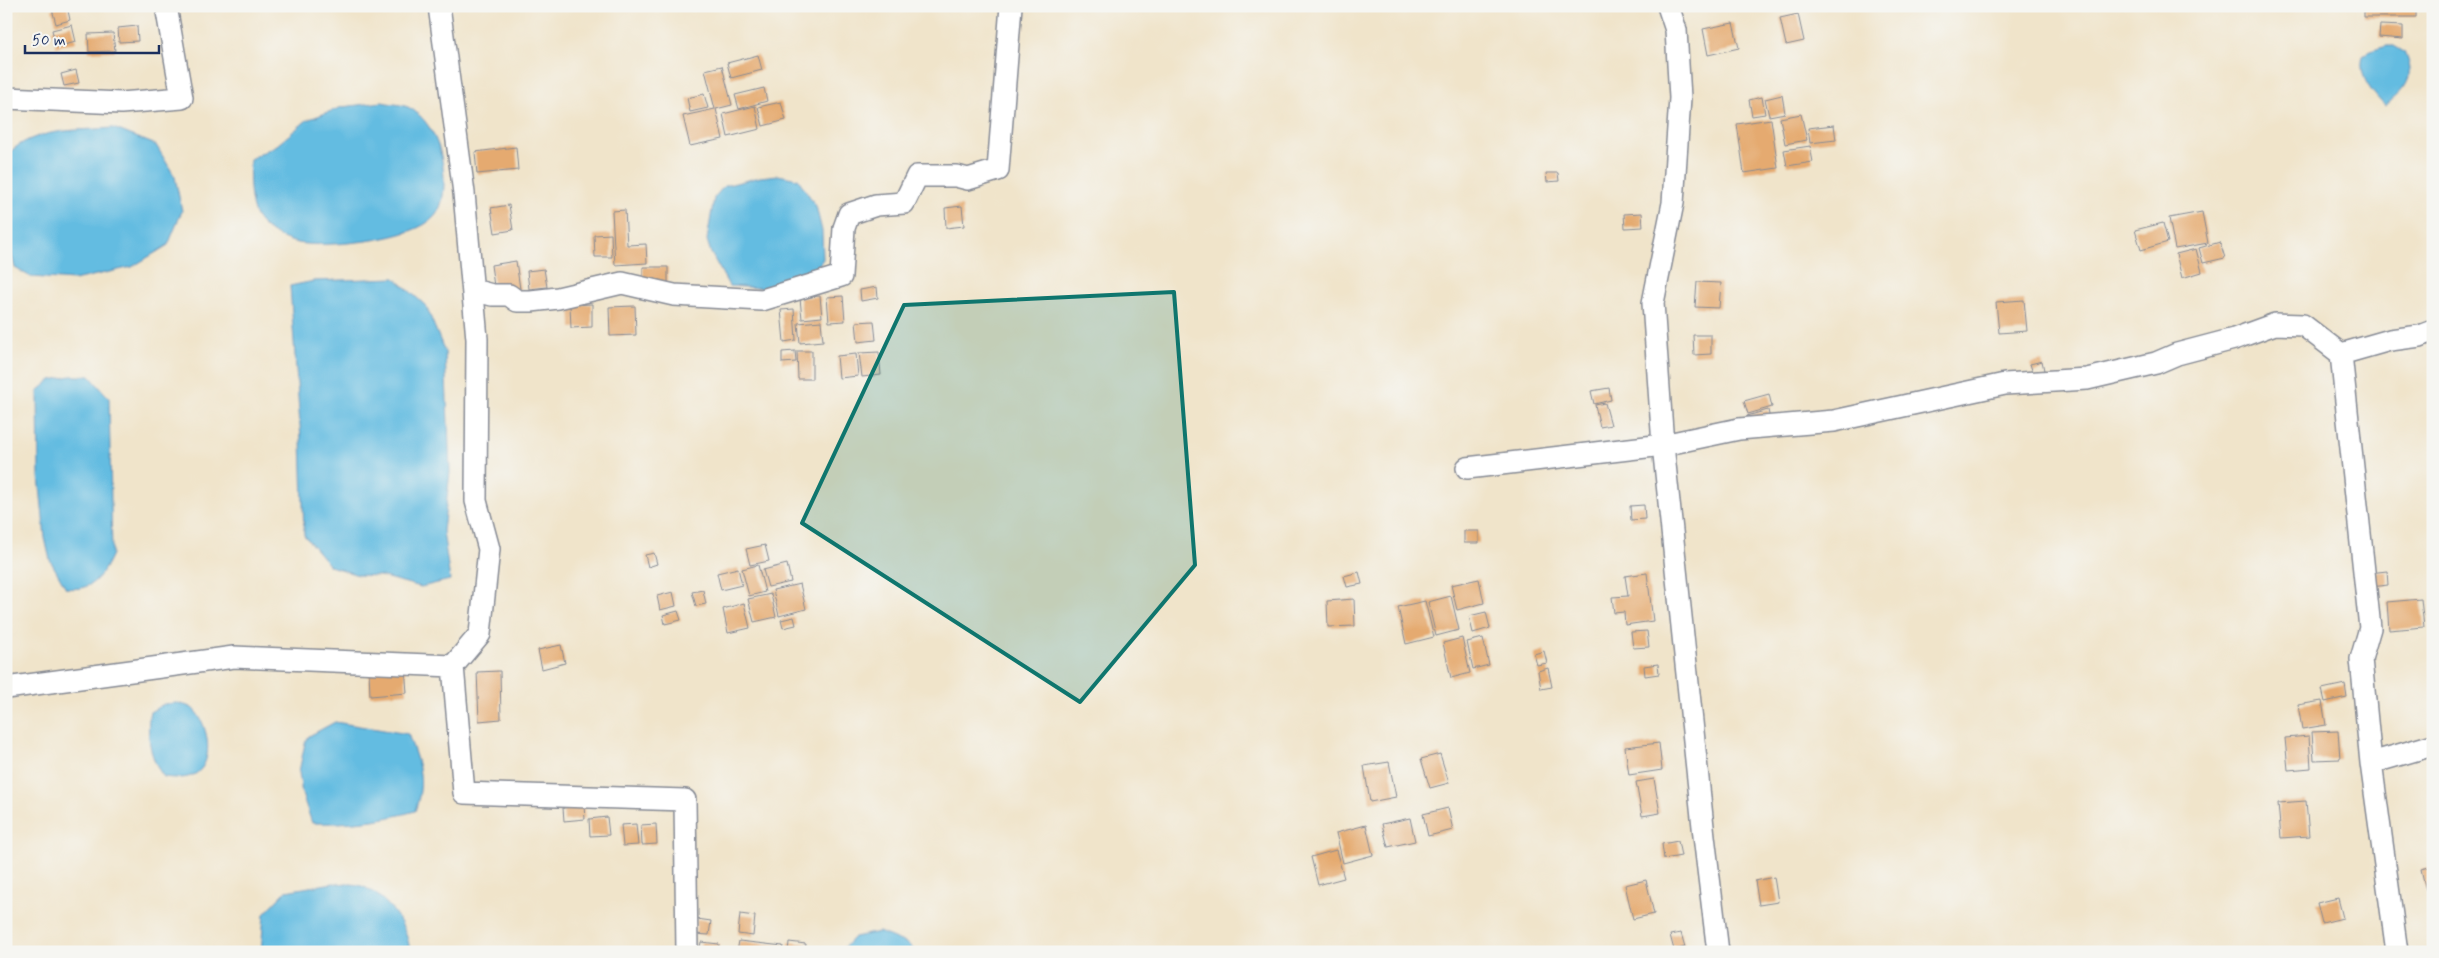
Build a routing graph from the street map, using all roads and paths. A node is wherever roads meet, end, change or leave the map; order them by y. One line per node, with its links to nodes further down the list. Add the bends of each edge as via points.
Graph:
1 (166, 6): 5 (street, via 182,98 121,103)
2 (439, 6): 6 (street, via 464,192)
3 (1011, 6): 6 (street, via 998,170 968,178 917,176 904,203 876,205 850,214 844,228 841,276 762,300 674,295 622,284 531,301 517,301 509,295)
4 (1668, 6): 9 (street, via 1676,30 1680,98 1672,203 1652,302)
5 (6, 98)
6 (473, 290): 11 (street, via 477,339 476,501 489,549 480,634)
7 (2433, 331): 8 (street)
8 (2341, 354): 9 (street, via 2303,325 2275,324 2156,363 2087,379 2005,384 1834,421 1739,429); 14 (street, via 2370,628 2360,659)
9 (1663, 445): 10 (street); 16 (street)
10 (1467, 468)
11 (453, 666): 12 (street, via 234,657); 15 (street, via 464,793 685,800)
12 (6, 688)
13 (2433, 745): 14 (street)
14 (2371, 763): 17 (street)
15 (688, 952)
16 (1718, 952)
17 (2397, 952)

